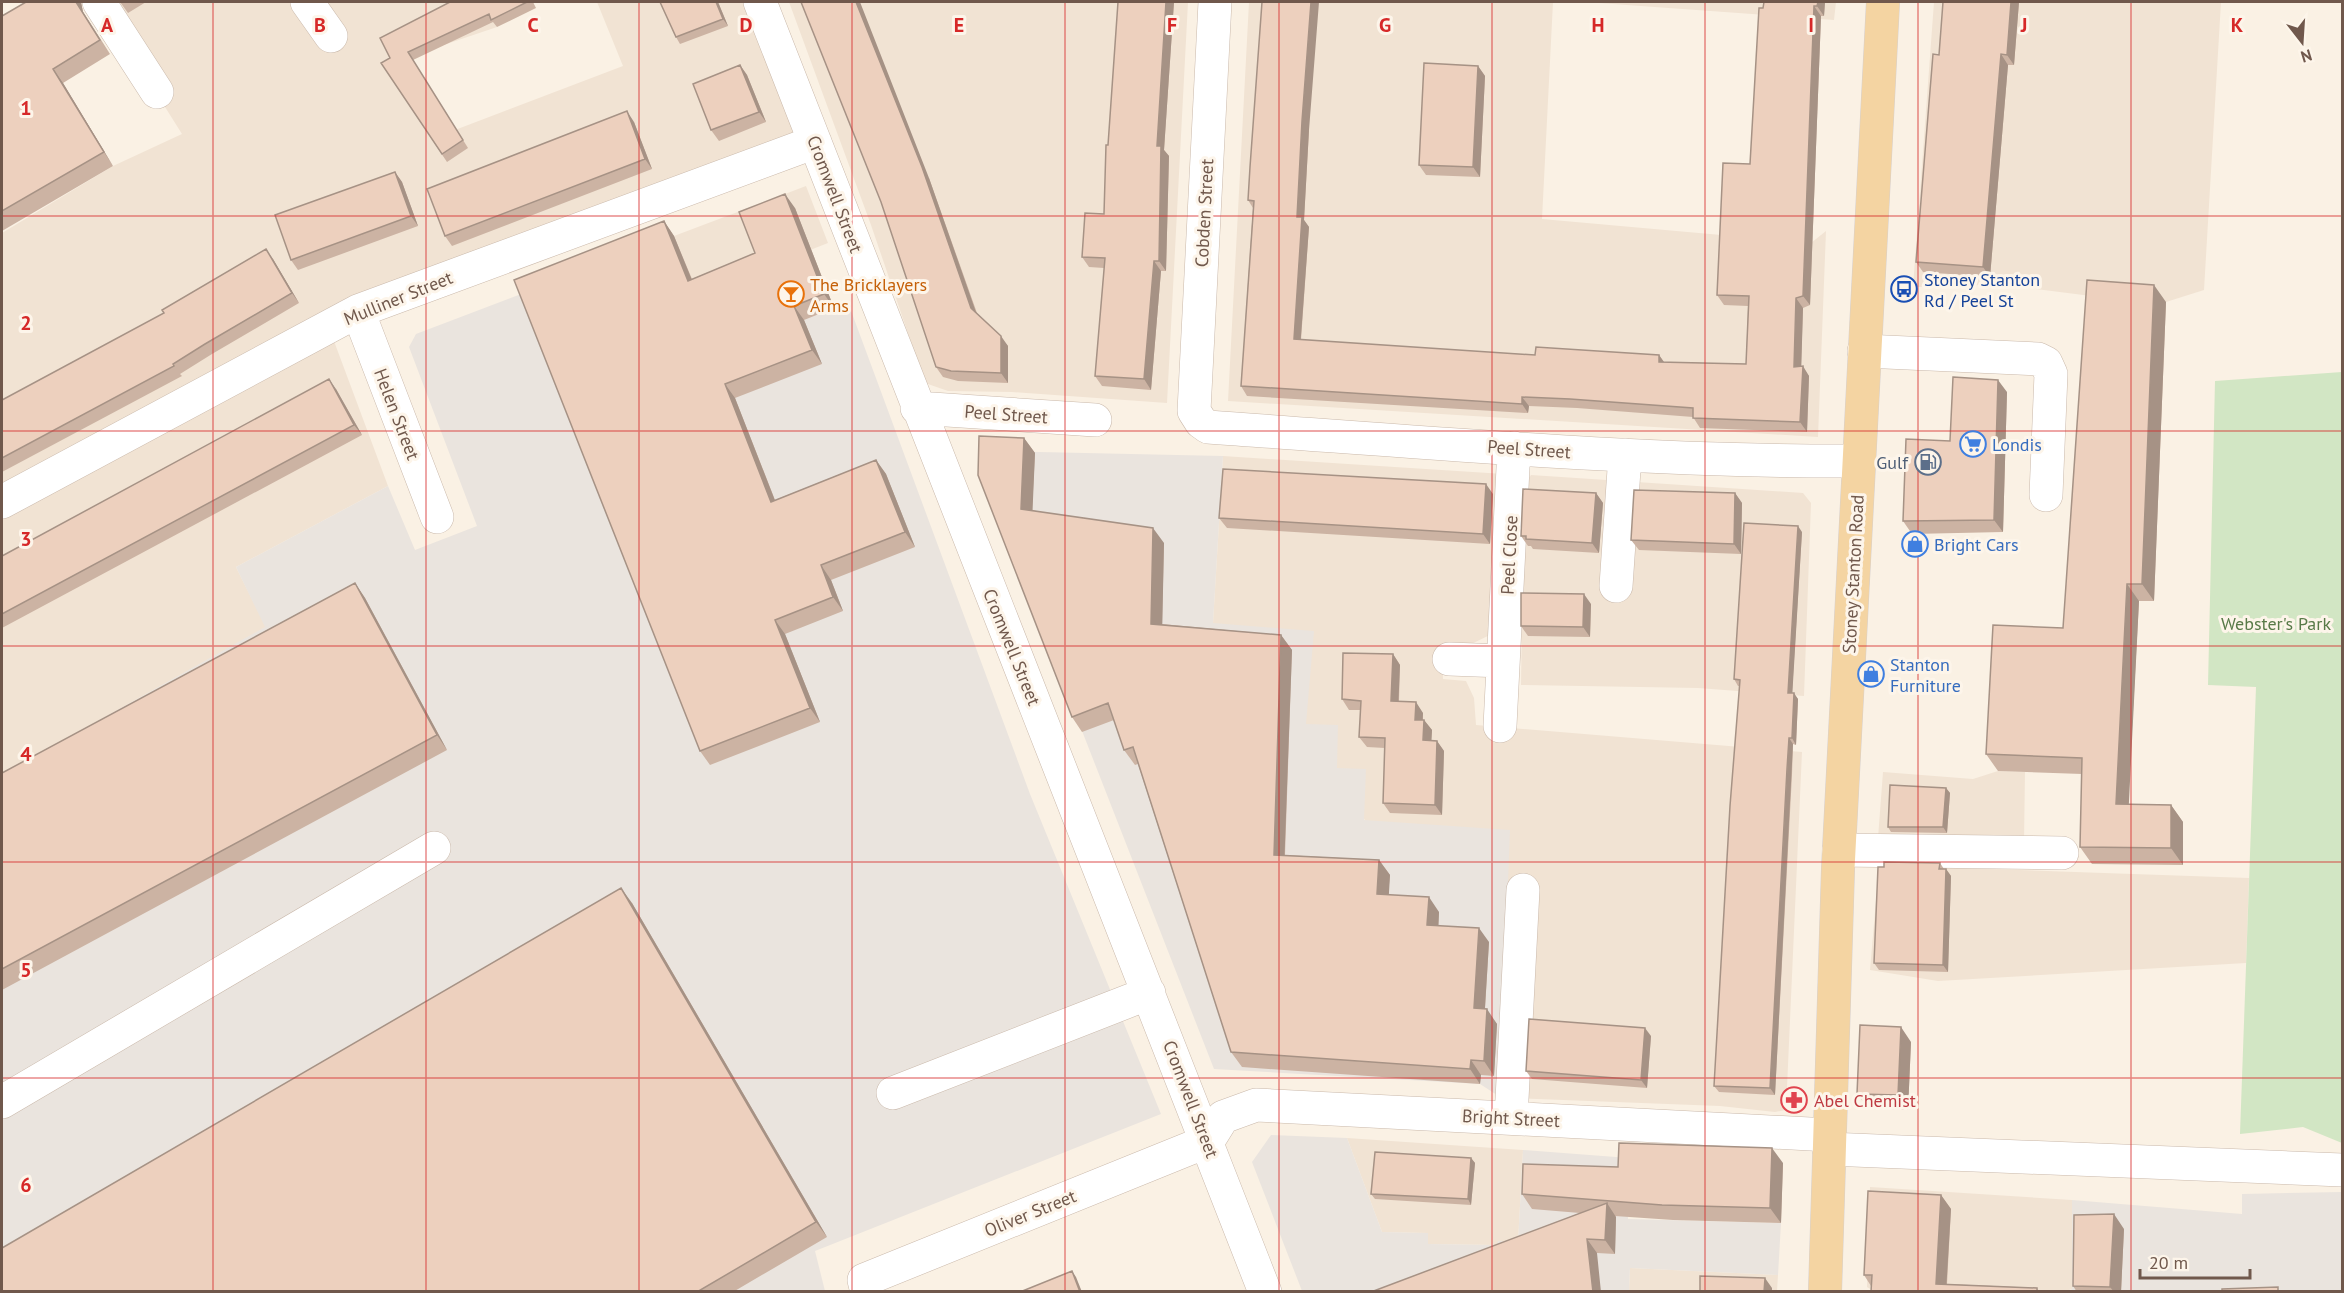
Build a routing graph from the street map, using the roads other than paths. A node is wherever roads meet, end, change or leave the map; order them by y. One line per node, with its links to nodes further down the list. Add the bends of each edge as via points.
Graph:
1 (99, 2): 7 (street)
2 (307, 2): 6 (street)
3 (760, 2): 8 (street, Cromwell Street)
4 (1215, 2): 13 (street, Cobden Street, via 1194,411)
5 (1883, 2): 10 (main road, Stoney Stanton Road)
6 (331, 36)
7 (158, 92)
8 (815, 142): 9 (street, Mulliner Street); 11 (street, Cromwell Street)
9 (357, 311): 18 (street, Mulliner Street); 19 (street, Helen Street)
10 (1864, 351): 16 (main road, Stoney Stanton Road); 17 (street, via 2038,359 2046,363 2051,374)
11 (917, 408): 12 (street, Peel Street); 28 (street, Cromwell Street)
12 (1095, 420)
13 (1201, 422): 14 (street, Peel Street, via 1208,427)
14 (1514, 448): 15 (street, Peel Street); 22 (street, Peel Close)
15 (1625, 455): 16 (street, Peel Street); 20 (street)
16 (1858, 461): 25 (main road, Stoney Stanton Road)
17 (2046, 495)
18 (2, 502)
19 (437, 517)
20 (1616, 586)
21 (1449, 659): 22 (street)
22 (1503, 661): 23 (street, Peel Close)
23 (1500, 726)
24 (434, 848): 30 (street)
25 (1839, 850): 26 (street); 33 (main road, Stoney Stanton Road)
26 (2062, 853)
27 (1523, 890): 31 (street)
28 (1149, 993): 29 (street); 32 (street, Cromwell Street)
29 (893, 1093)
30 (2, 1102)
31 (1511, 1118): 32 (street, Bright Street, via 1256,1105 1224,1117); 33 (street, Bright Street)
32 (1208, 1141): 35 (street, Oliver Street, via 864,1280); 36 (street, Cromwell Street)
33 (1829, 1142): 34 (street, Bright Street); 37 (main road, Stoney Stanton Road)
34 (2343, 1170)
35 (867, 1292)
36 (1265, 1292)
37 (1825, 1292)

